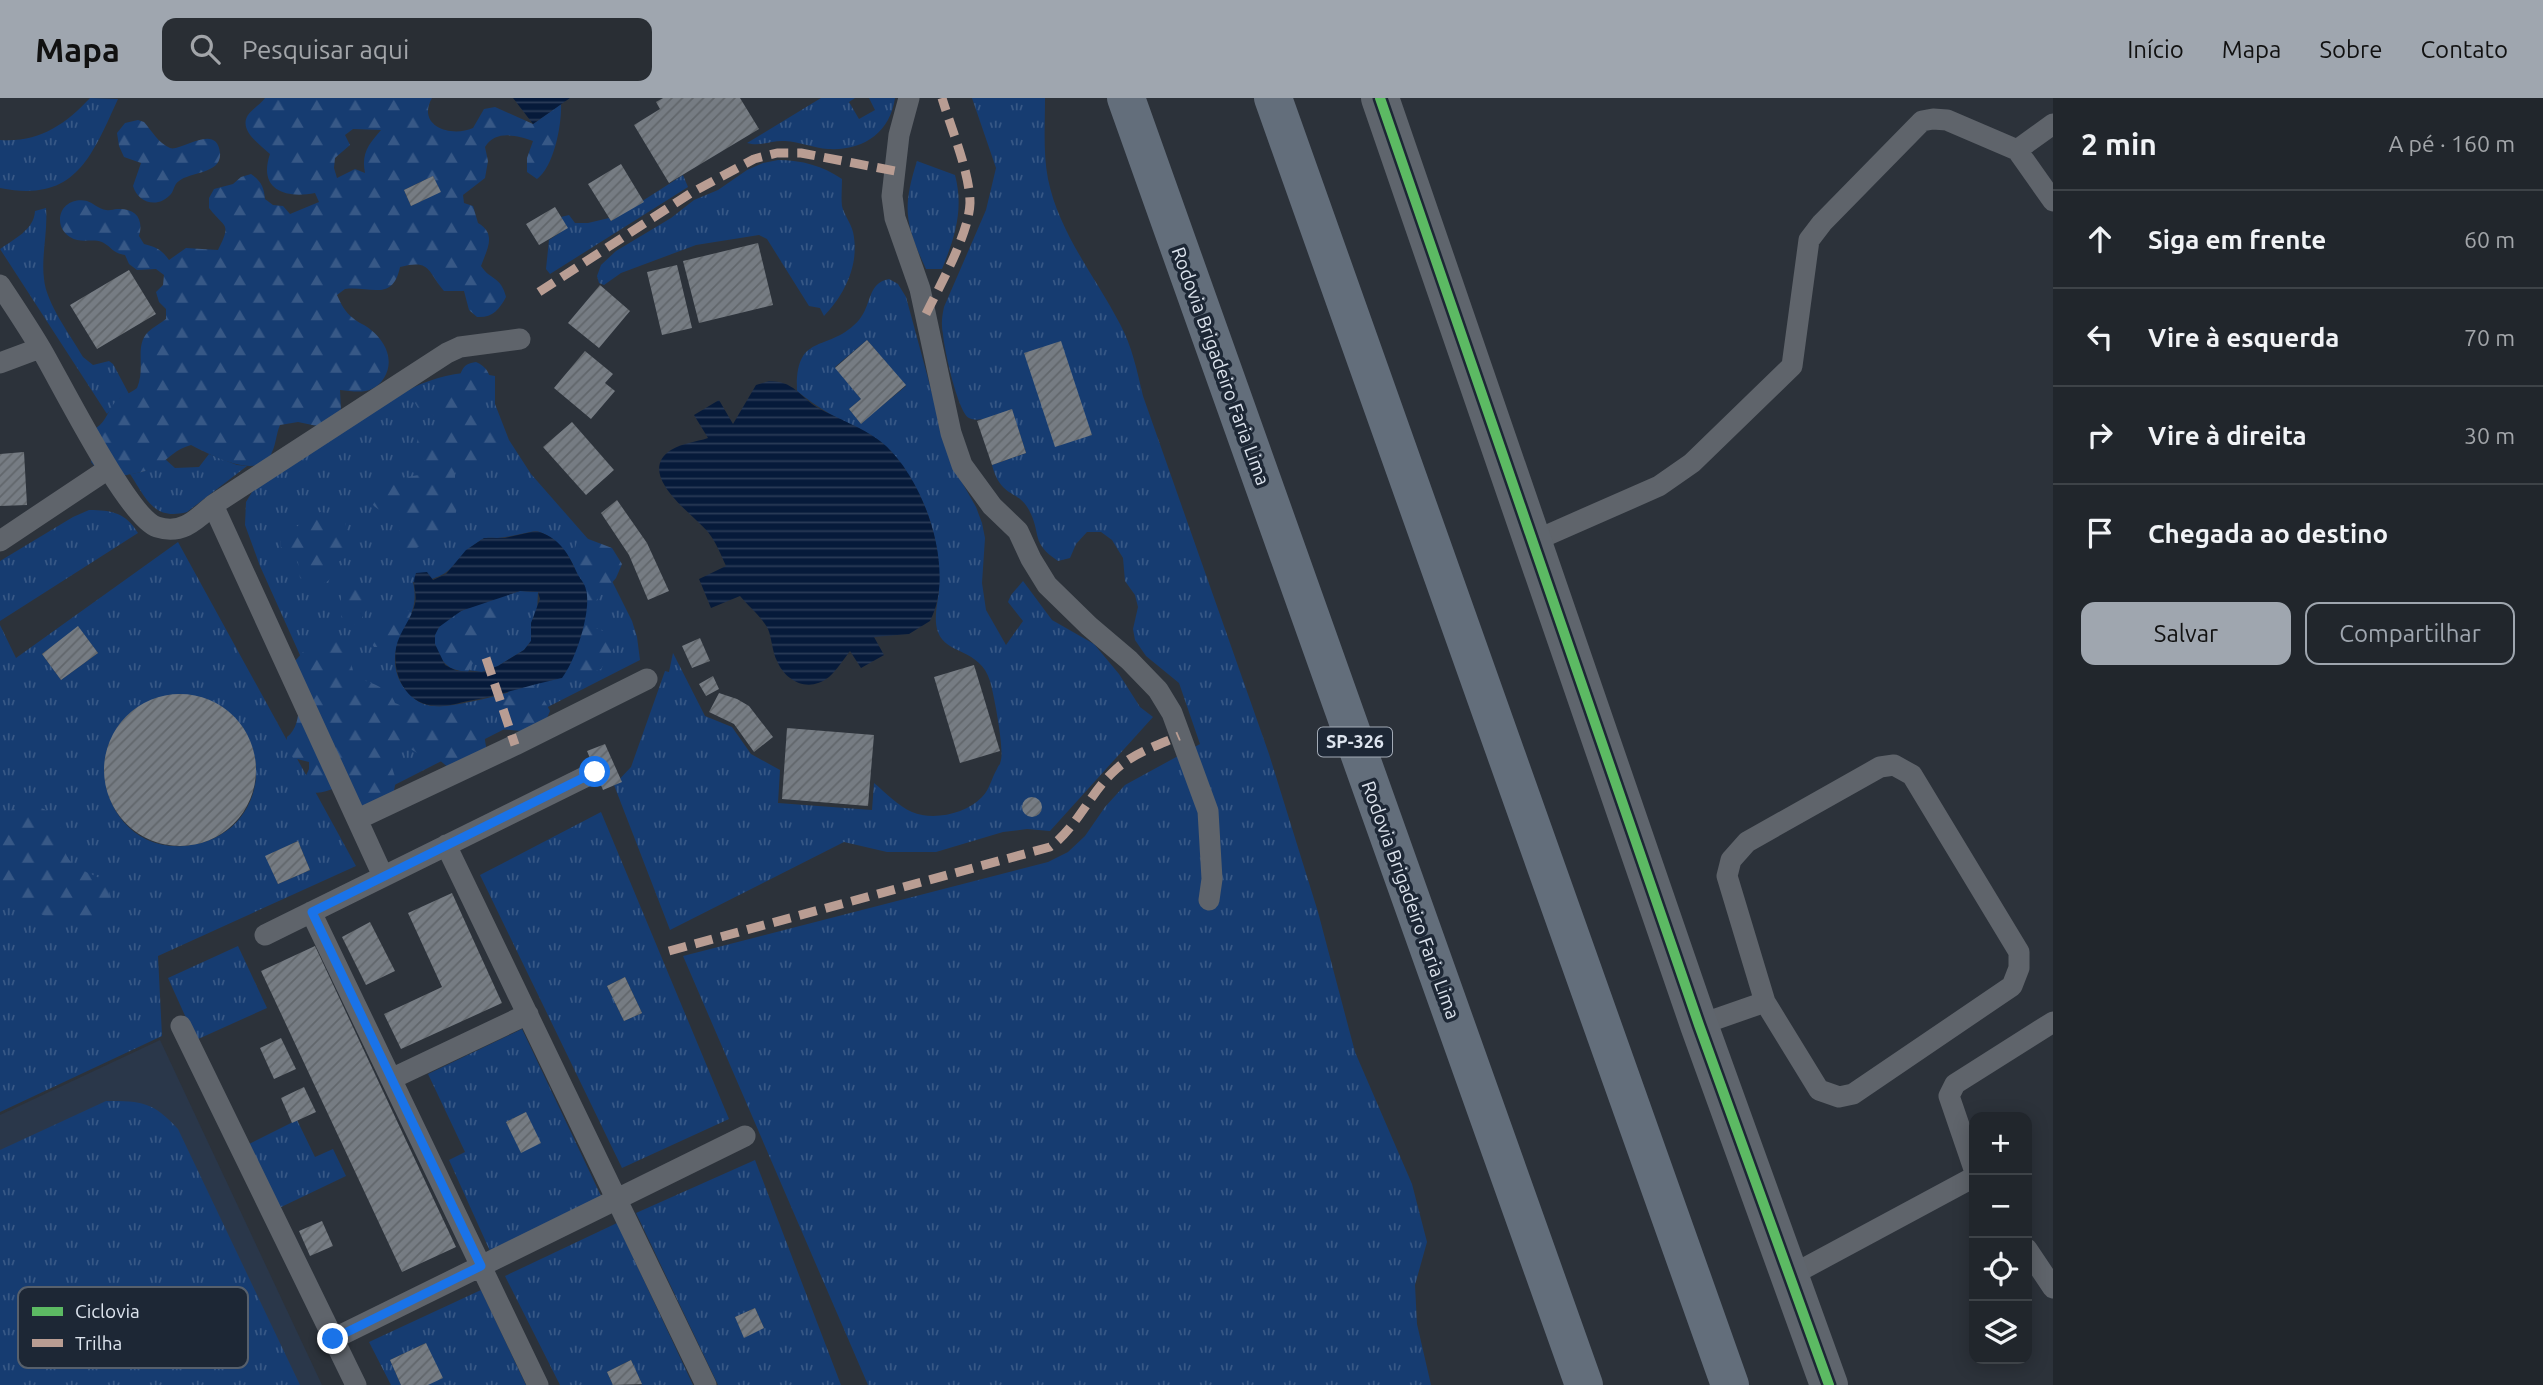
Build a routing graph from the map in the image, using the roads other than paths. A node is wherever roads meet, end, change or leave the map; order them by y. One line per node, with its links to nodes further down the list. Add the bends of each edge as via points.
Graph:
1 (909, 98): 21 (lane, via 899,135 892,196 895,218 920,289 961,465 1018,531 1047,585 1129,660 1158,690 1172,713 1208,811)
2 (1126, 98): 42 (highway, Rodovia Brigadeiro Faria Lima / SP-326)
3 (1273, 98): 43 (highway)
4 (1380, 98): 15 (street)
5 (2053, 124): 6 (lane)
6 (2017, 150): 7 (lane); 15 (lane, via 1947,120 1922,121 1809,240 1793,366 1692,463 1659,486)
7 (2053, 201)
8 (0, 285): 10 (lane)
9 (520, 339): 13 (lane, via 468,345 447,353)
10 (40, 348): 11 (lane); 12 (lane)
11 (0, 363)
12 (108, 469): 13 (lane, via 148,523 159,528 188,527); 14 (lane)
13 (213, 505): 18 (lane)
14 (0, 541)
15 (1534, 541): 27 (street)
16 (647, 679): 18 (lane)
17 (595, 772): 19 (lane)
18 (358, 819): 20 (lane)
19 (446, 845): 20 (lane); 25 (lane)
20 (383, 876): 22 (lane)
21 (1209, 900)
22 (312, 912): 23 (lane); 29 (lane)
23 (265, 935)
24 (1765, 1002): 24 (lane, via 1819,1090 1839,1097 1853,1094 2012,986 2020,952 1912,775 1894,765 1880,767 1747,842 1731,860 1727,876); 27 (lane)
25 (528, 1014): 29 (lane); 33 (lane)
26 (2053, 1022): 31 (lane, via 1951,1089 1949,1096)
27 (1699, 1025): 36 (street)
28 (181, 1026): 38 (lane)
29 (391, 1079): 35 (lane)
30 (745, 1136): 33 (lane)
31 (1969, 1154)
32 (1969, 1180): 36 (lane)
33 (617, 1199): 35 (lane); 41 (lane)
34 (2032, 1256): 37 (lane)
35 (481, 1266): 38 (lane); 40 (lane)
36 (1790, 1276): 44 (street)
37 (2053, 1288)
38 (333, 1339): 39 (lane)
39 (356, 1385)
40 (538, 1385)
41 (706, 1385)
42 (1584, 1385)
43 (1730, 1385)
44 (1829, 1385)

